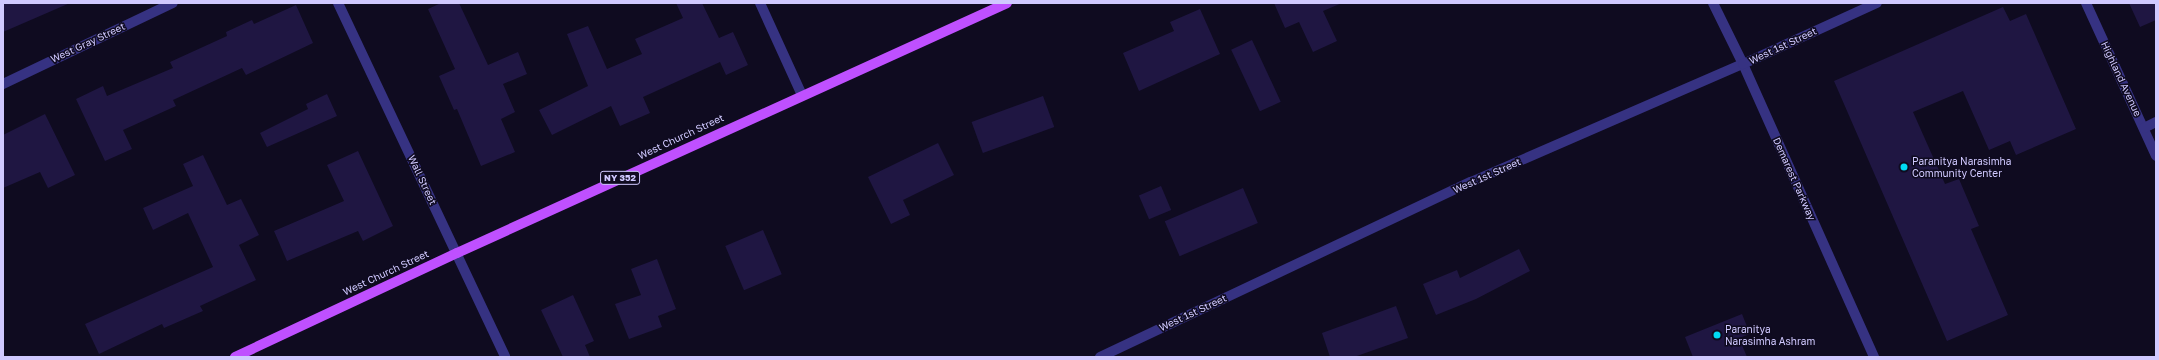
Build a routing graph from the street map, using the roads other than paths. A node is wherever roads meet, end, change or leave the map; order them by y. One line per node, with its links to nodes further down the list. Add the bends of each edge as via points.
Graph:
1 (173, 3): 9 (street, West Gray Street)
2 (338, 3): 14 (street, Wall Street)
3 (760, 3): 10 (street)
4 (1007, 3): 10 (main road, West Church Street / NY 352)
5 (1713, 3): 8 (street, Demarest Parkway)
6 (1877, 3): 8 (street, West 1st Street)
7 (2086, 3): 12 (street, Highland Avenue)
8 (1743, 64): 17 (street, West 1st Street, via 1471,182); 18 (street, Demarest Parkway)
9 (3, 84)
10 (802, 96): 14 (main road, West Church Street / NY 352)
11 (2156, 122): 12 (street)
12 (2144, 128): 13 (street, Highland Avenue)
13 (2156, 156)
14 (457, 253): 15 (main road, West Church Street / NY 352); 16 (street, Wall Street)
15 (235, 357)
16 (505, 357)
17 (1100, 357)
18 (1874, 357)

